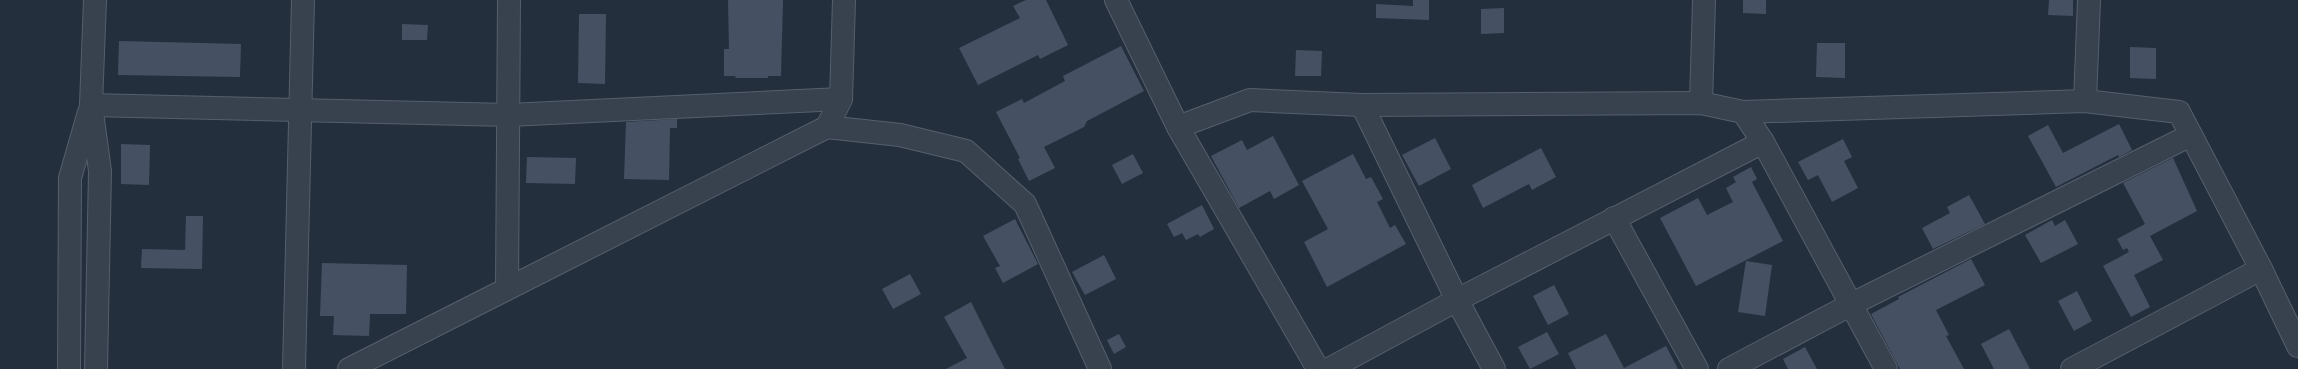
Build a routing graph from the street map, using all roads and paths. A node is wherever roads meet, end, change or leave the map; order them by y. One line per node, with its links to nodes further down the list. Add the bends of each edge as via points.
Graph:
1 (95, 0): 11 (street)
2 (303, 0): 13 (street)
3 (509, 0): 15 (street)
4 (844, 0): 8 (street)
5 (1116, 0): 17 (street)
6 (1704, 0): 10 (street)
7 (2089, 0): 9 (street)
8 (841, 99): 15 (street); 16 (street)
9 (2085, 101): 14 (street); 18 (street, via 2179,112)
10 (1701, 103): 12 (street); 14 (street)
11 (91, 105): 13 (street); 26 (street, via 70,178); 27 (street, via 100,171)
12 (1362, 105): 17 (street, via 1250,100); 23 (street)
13 (300, 111): 15 (street); 28 (street)
14 (1743, 112): 19 (street)
15 (509, 115): 22 (street)
16 (827, 127): 22 (street); 30 (street, via 900,135 966,151 1026,204)
17 (1178, 127): 31 (street)
18 (2191, 135): 21 (street); 24 (street)
19 (1763, 142): 20 (street); 24 (street)
20 (1614, 218): 23 (street); 34 (street)
21 (2261, 269): 25 (street); 37 (street)
22 (507, 288): 29 (street)
23 (1457, 300): 32 (street); 33 (street)
24 (1852, 304): 35 (street); 36 (street)
25 (2298, 346)
26 (69, 369)
27 (96, 369)
28 (294, 369)
29 (349, 369)
30 (1100, 369)
31 (1318, 369)
32 (1329, 369)
33 (1494, 369)
34 (1697, 369)
35 (1729, 369)
36 (1886, 369)
37 (2072, 369)

